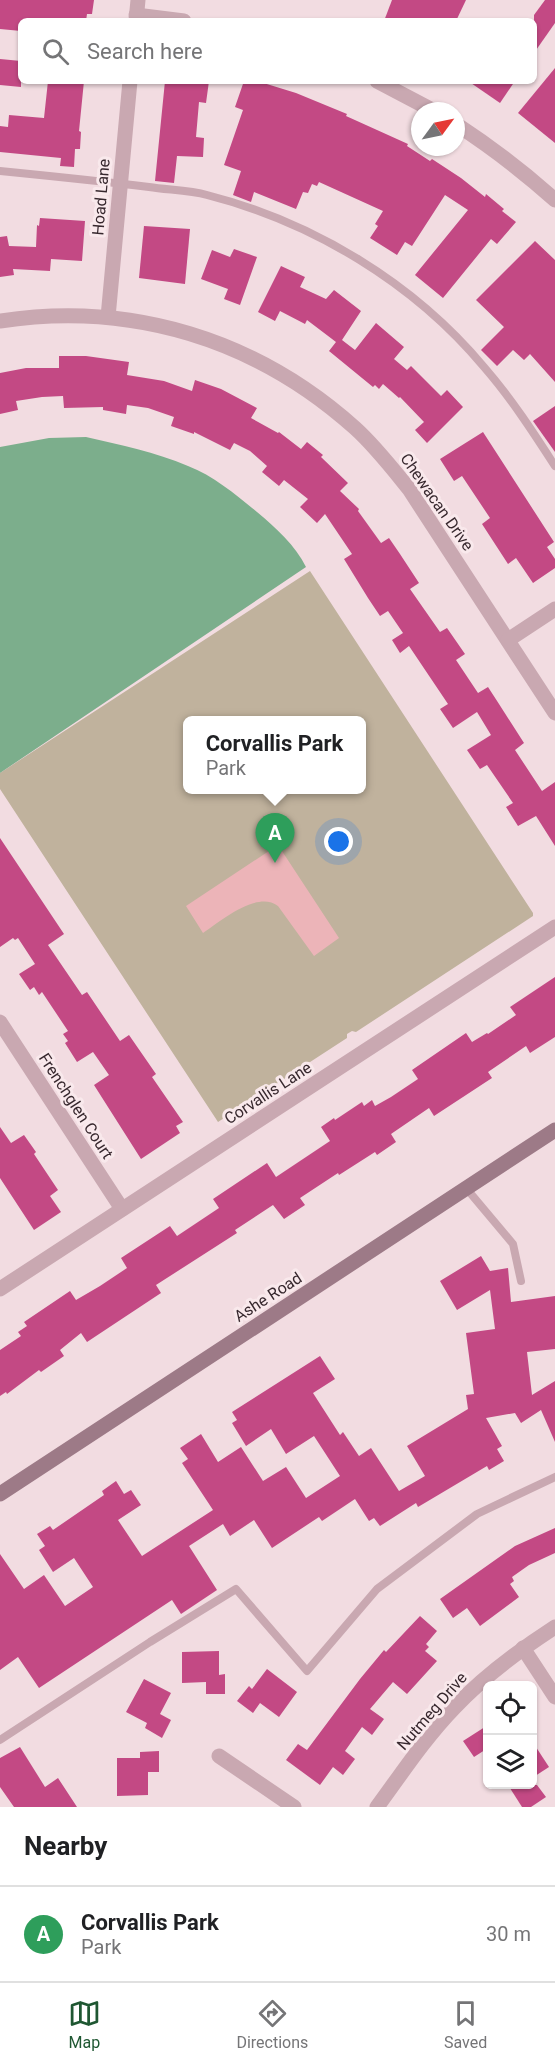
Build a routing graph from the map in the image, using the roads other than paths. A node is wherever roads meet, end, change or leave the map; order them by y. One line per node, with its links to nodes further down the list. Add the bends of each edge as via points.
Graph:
1 (137, 12): 2 (street)
2 (168, 18)
3 (130, 84): 8 (street, Hoad Lane)
4 (382, 84): 5 (street)
5 (417, 102)
6 (465, 130): 9 (street)
7 (0, 171): 8 (lane)
8 (121, 184): 10 (street, Hoad Lane); 12 (lane, via 206,194 268,214 334,244 384,276 440,321 484,366)
9 (555, 200)
10 (108, 317): 11 (street, Chewacan Drive, via 69,315); 14 (street, Chewacan Drive, via 180,330 222,344 286,376 322,400 356,429 409,489)
11 (0, 321)
12 (555, 466)
13 (555, 609): 14 (street)
14 (508, 640): 15 (street, Chewacan Drive)
15 (555, 713)
16 (555, 927): 20 (street, Corvallis Lane)
17 (0, 1022): 20 (street, Frenchglen Court)
18 (555, 1130): 19 (street, Ashe Road)
19 (466, 1188): 21 (lane, via 513,1244); 24 (street, Ashe Road)
20 (122, 1209): 22 (street, Corvallis Lane)
21 (522, 1281)
22 (0, 1289)
23 (555, 1477): 28 (lane, via 477,1514 377,1589 307,1671 236,1589)
24 (0, 1494)
25 (555, 1627): 26 (street, Nutmeg Drive)
26 (523, 1648): 27 (street); 31 (street, Nutmeg Drive, via 453,1709)
27 (555, 1697)
28 (0, 1740)
29 (219, 1756): 30 (street)
30 (294, 1807)
31 (378, 1807)

